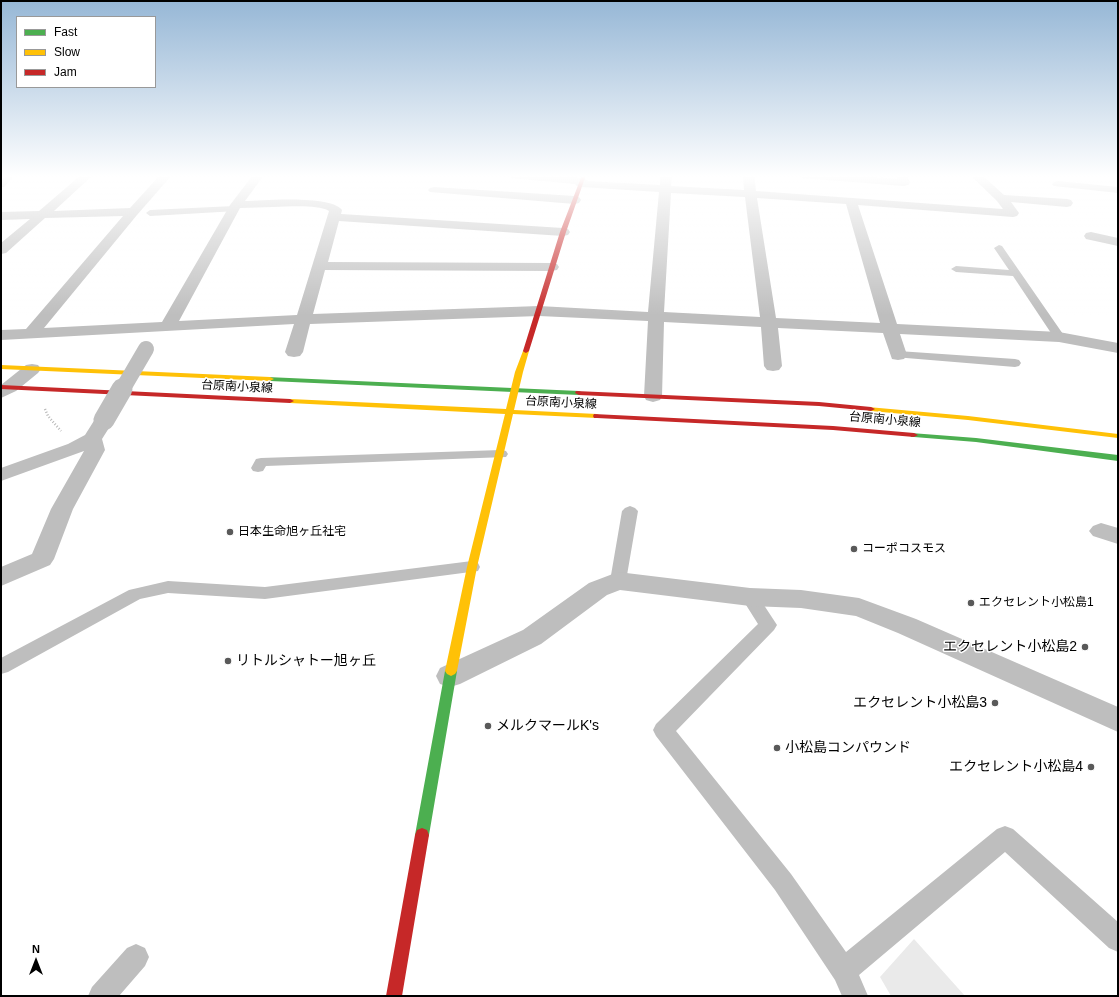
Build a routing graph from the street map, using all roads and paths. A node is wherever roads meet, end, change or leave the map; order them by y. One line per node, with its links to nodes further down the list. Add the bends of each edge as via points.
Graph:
1 (35, 222): 14 (street)
2 (125, 222): 25 (street)
3 (226, 222): 23 (street)
4 (333, 222): 15 (street)
5 (403, 222): 10 (street)
6 (567, 222): 10 (street)
7 (662, 222): 20 (street)
8 (756, 222): 22 (street)
9 (857, 222): 24 (street)
10 (563, 232): 16 (street)
11 (1091, 236): 12 (street)
12 (1118, 242)
13 (1000, 248): 18 (lane)
14 (1, 250)
15 (320, 266): 16 (street); 21 (street)
16 (552, 267): 19 (street)
17 (956, 269): 18 (lane)
18 (1017, 273): 27 (lane)
19 (540, 311): 20 (street); 21 (street); 36 (street)
20 (656, 316): 22 (street); 37 (street)
21 (304, 320): 23 (street); 29 (street)
22 (769, 322): 24 (street); 32 (street)
23 (165, 326): 25 (street); 43 (street, bridge, via 146,350)
24 (888, 328): 27 (street); 30 (street)
25 (31, 333): 26 (street)
26 (1, 335)
27 (1059, 337): 28 (street)
28 (1118, 348)
29 (294, 352)
30 (898, 355): 31 (lane)
31 (1014, 363)
32 (772, 366)
33 (1, 367): 34 (street, 台原南小泉線)
34 (32, 369): 35 (street); 36 (street, 台原南小泉線)
35 (4, 389): 39 (street, 台原南小泉線)
36 (514, 390): 37 (street, 台原南小泉線); 39 (street)
37 (653, 396): 41 (street, 台原南小泉線, via 819,404)
38 (45, 409): 40 (path)
39 (509, 412): 41 (street, 台原南小泉線, via 825,427); 44 (street)
40 (48, 416)
41 (972, 429): 42 (street, 台原南小泉線); 45 (street, 台原南小泉線)
42 (1118, 436)
43 (92, 439): 47 (street, via 75,448); 50 (street, via 95,450 62,509 42,559)
44 (501, 454): 46 (lane, via 261,462); 49 (street)
45 (1118, 458)
46 (258, 468)
47 (1, 475)
48 (630, 511): 51 (lane)
49 (472, 567): 53 (lane, via 265,593 168,587 135,594); 54 (street)
50 (1, 577)
51 (618, 581): 52 (street); 54 (street, via 598,589 532,637)
52 (750, 597): 55 (street, via 801,599 858,607 907,626); 58 (lane, via 768,625 663,730 784,882)
53 (1, 667)
54 (450, 676): 60 (street)
55 (1118, 720)
56 (1118, 939): 58 (lane, via 1005,837)
57 (136, 957): 59 (lane)
58 (844, 971): 61 (lane)
59 (101, 996)
60 (394, 996)
61 (854, 996)

